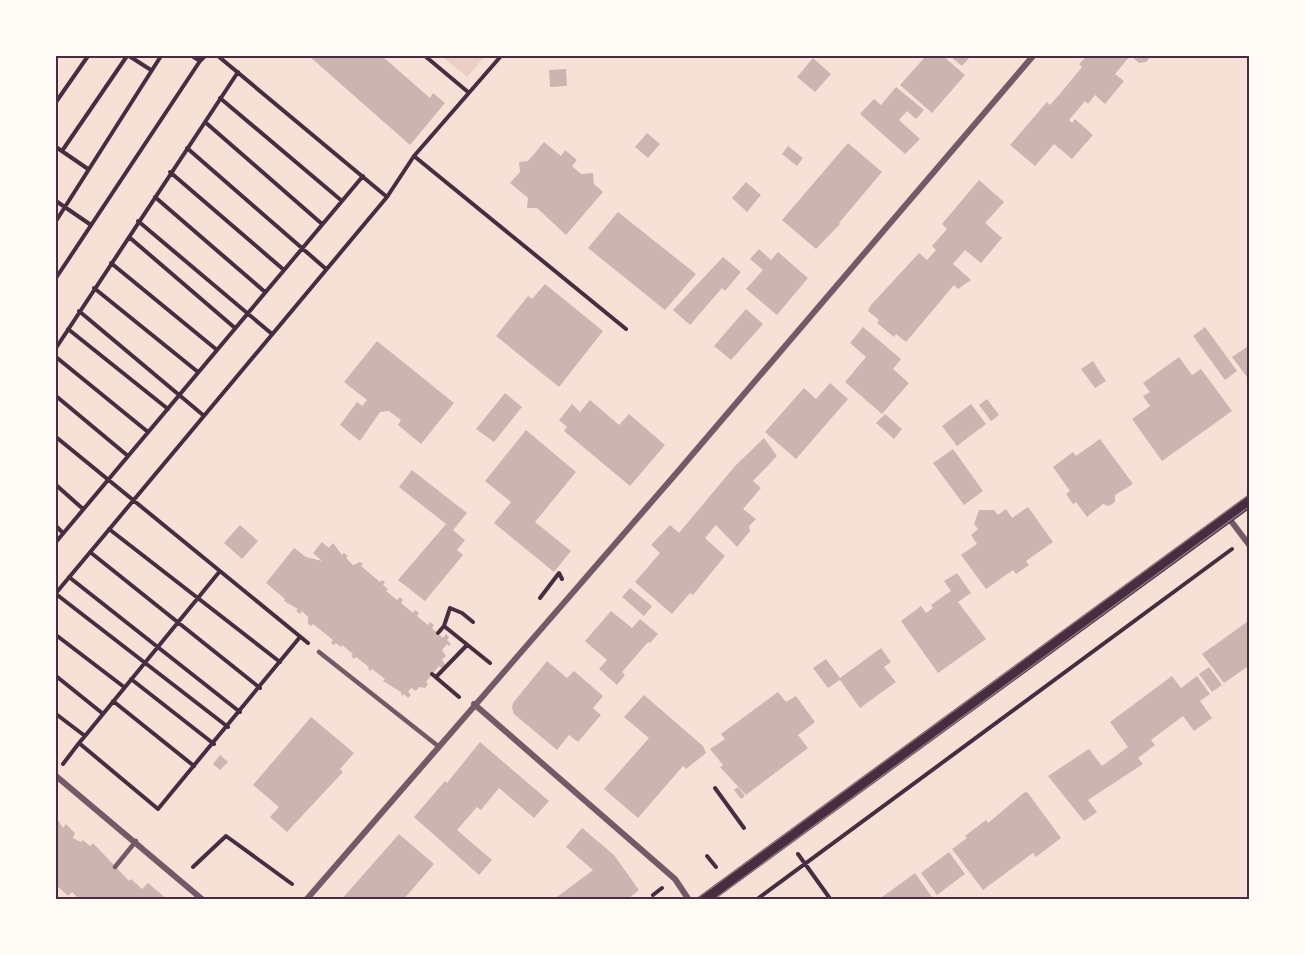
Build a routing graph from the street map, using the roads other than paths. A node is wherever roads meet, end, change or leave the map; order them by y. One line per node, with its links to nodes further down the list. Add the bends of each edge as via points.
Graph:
1 (1033, 56): 6 (street)
2 (1250, 501): 3 (main road)
3 (1228, 517): 4 (street); 14 (main road)
4 (1250, 546)
5 (319, 652): 7 (lane)
6 (474, 704): 7 (street); 13 (street, via 675,879)
7 (438, 746): 12 (street)
8 (56, 776): 9 (street)
9 (136, 841): 10 (lane); 11 (street)
10 (114, 867)
11 (203, 900)
12 (306, 900)
13 (689, 900)
14 (704, 900)

